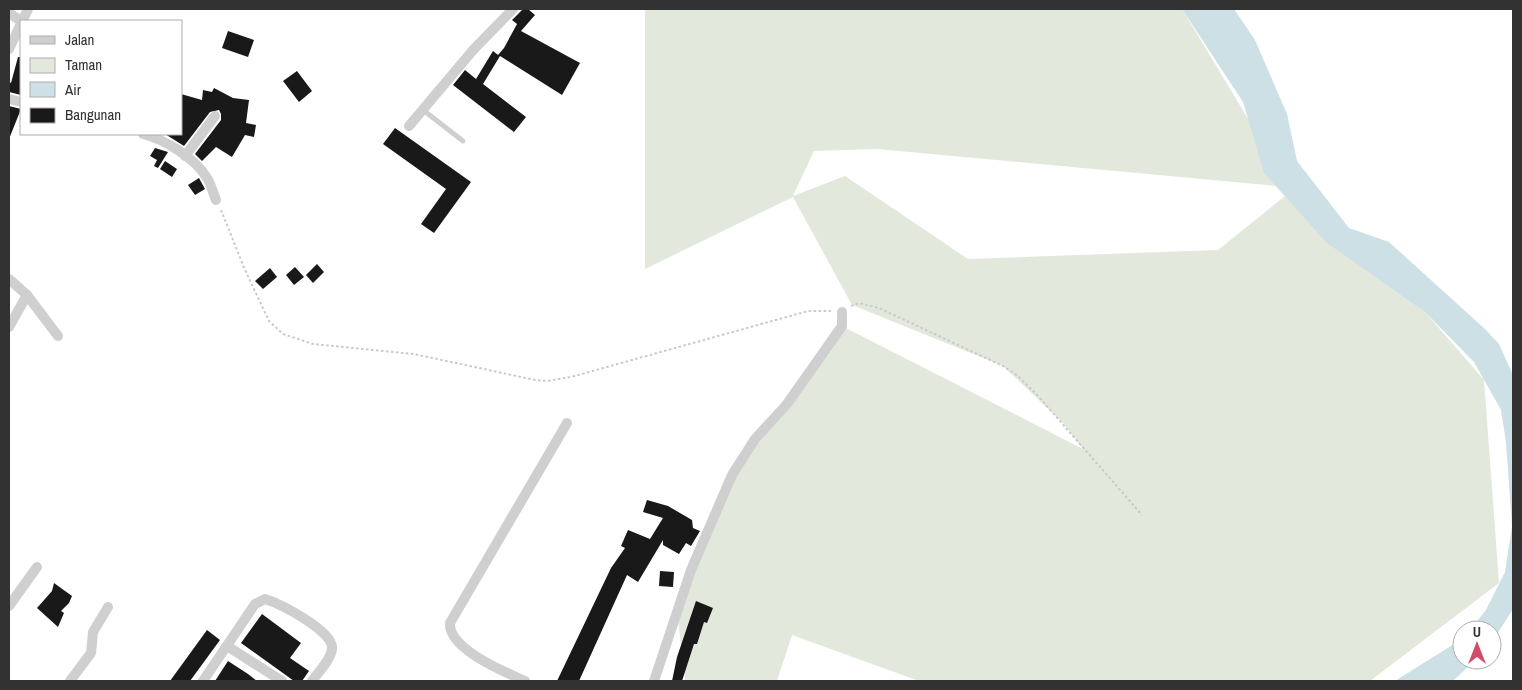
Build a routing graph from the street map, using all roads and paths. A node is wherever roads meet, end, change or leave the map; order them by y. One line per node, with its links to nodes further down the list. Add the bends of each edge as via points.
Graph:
1 (28, 9): 5 (street)
2 (513, 9): 8 (street, via 474,49)
3 (9, 13): 4 (street)
4 (20, 20)
5 (22, 20)
6 (20, 23): 7 (street)
7 (9, 49)
8 (423, 110): 10 (street); 12 (lane)
9 (215, 116): 13 (street)
10 (409, 126)
11 (146, 135): 13 (street, via 168,144)
12 (463, 141)
13 (185, 156): 14 (street, via 207,178)
14 (216, 200): 17 (path, via 270,321 283,334 313,344 414,354 548,381 808,312)
15 (9, 279): 16 (street)
16 (27, 295): 18 (street); 19 (street)
17 (842, 312): 21 (path, via 855,304 879,308 1018,376); 31 (street, via 842,326 787,404 755,439 732,475 691,570)
18 (9, 327)
19 (58, 336)
20 (567, 424): 30 (street, via 450,623 452,634 467,650)
21 (1142, 515)
22 (37, 567): 23 (street)
23 (9, 606)
24 (108, 606): 26 (street, via 93,632 91,653)
25 (227, 646): 27 (street); 28 (street); 29 (street, via 260,600 272,601 317,627 330,640 332,651)
26 (70, 681)
27 (203, 681)
28 (282, 681)
29 (312, 681)
30 (525, 681)
31 (654, 681)

